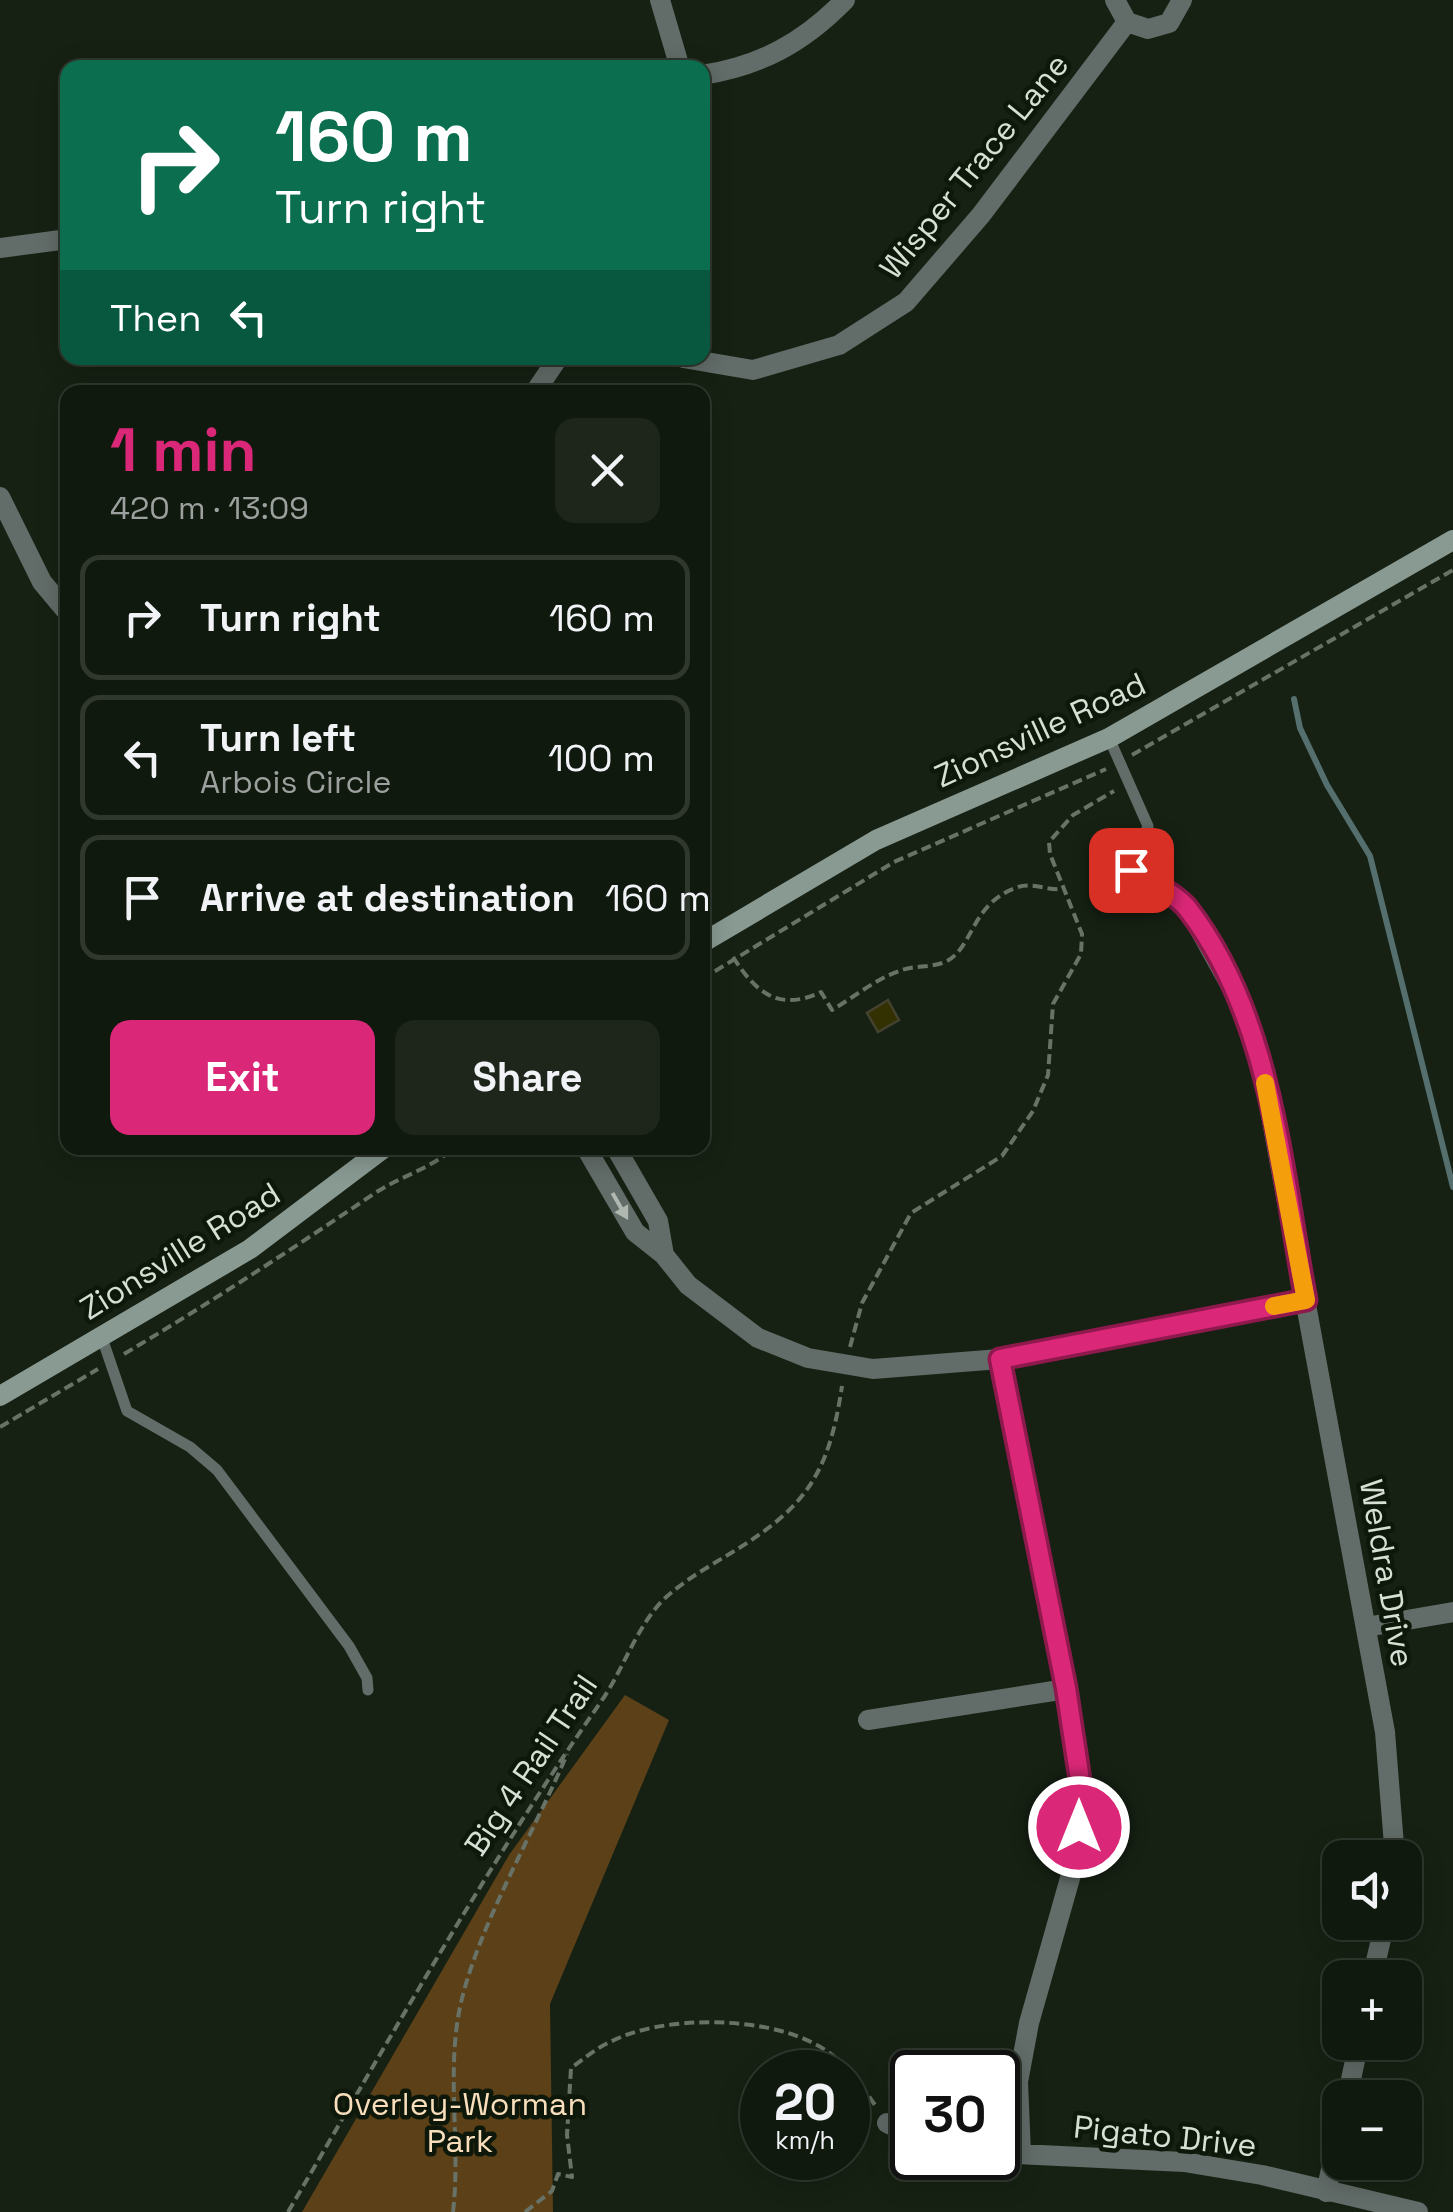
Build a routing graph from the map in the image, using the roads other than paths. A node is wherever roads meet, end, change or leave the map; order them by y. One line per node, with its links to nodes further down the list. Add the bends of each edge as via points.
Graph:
1 (660, 0): 6 (street)
2 (845, 0): 7 (street, via 788,49)
3 (1115, 0): 5 (street)
4 (1182, 0): 5 (street, via 1159,28)
5 (1127, 22): 10 (street, Wisper Trace Lane, via 982,215 906,302 839,345 752,370)
6 (678, 60)
7 (710, 73)
8 (60, 240): 9 (street)
9 (0, 248)
10 (710, 363)
11 (0, 498): 13 (street)
12 (1453, 540): 14 (main road, Zionsville Road)
13 (60, 604)
14 (1110, 738): 15 (lane, via 1148,826); 16 (main road, Zionsville Road, via 903,826)
15 (1131, 870): 21 (street, Weldra Drive, via 1186,906 1243,1008 1263,1072)
16 (710, 938)
17 (375, 1155): 22 (main road, Zionsville Road, via 266,1238)
18 (590, 1155): 20 (street, one-way to 20, via 635,1232)
19 (620, 1155): 20 (street, via 658,1221)
20 (664, 1255): 23 (street, via 716,1310 758,1338 808,1358 873,1369)
21 (1306, 1300): 23 (street); 26 (street, Weldra Drive)
22 (101, 1335): 24 (main road, Zionsville Road); 28 (lane, via 127,1411 190,1446 217,1470 349,1646)
23 (1000, 1359): 27 (street)
24 (0, 1396)
25 (1453, 1612): 26 (street)
26 (1366, 1626): 30 (street, Weldra Drive)
27 (1066, 1688): 29 (street); 33 (street, via 1082,1793 1078,1850 1018,2082)
28 (368, 1690)
29 (868, 1720)
30 (1395, 1840)
31 (887, 2123): 32 (street)
32 (890, 2124)
33 (1021, 2154): 35 (street, Pigato Drive, via 1184,2162)
34 (1329, 2180): 35 (street)
35 (1326, 2192): 36 (street, Pigato Drive)
36 (1418, 2212)

